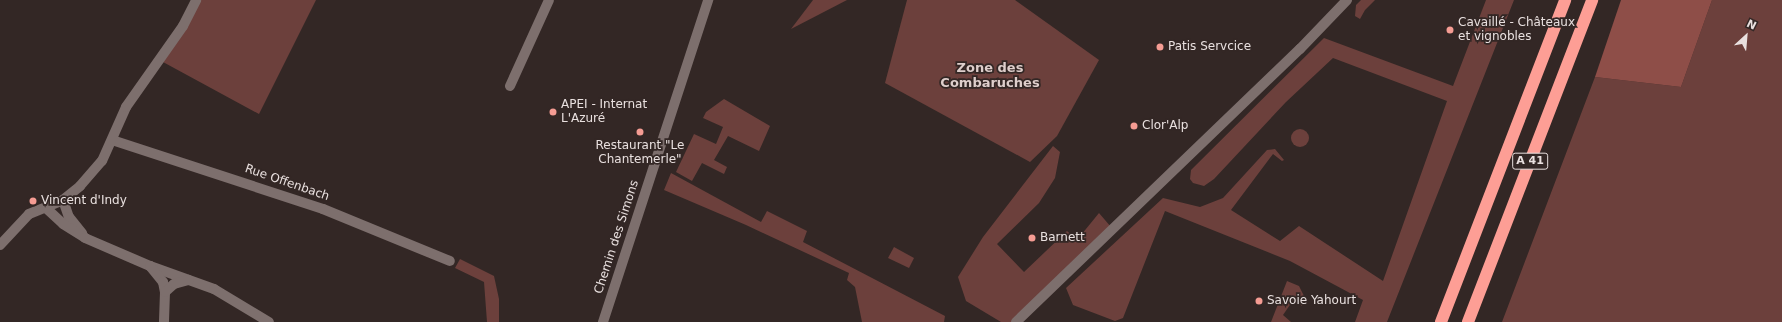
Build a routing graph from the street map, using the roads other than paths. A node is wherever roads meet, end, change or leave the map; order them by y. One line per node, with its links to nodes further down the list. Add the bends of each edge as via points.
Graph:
1 (196, 0): 8 (street, via 183,26 126,107)
2 (549, 0): 7 (street)
3 (708, 0): 19 (street, Chemin des Simons)
4 (1347, 0): 20 (street, via 1300,49)
5 (1565, 0): 21 (highway, A 41)
6 (1592, 0): 22 (highway, A 41)
7 (510, 86)
8 (112, 140): 9 (street, via 102,161 80,186); 13 (street, Rue Offenbach, via 324,209)
9 (63, 200): 10 (street); 11 (street, via 69,217)
10 (46, 208): 11 (street, via 63,224); 12 (street, via 29,214)
11 (86, 238): 14 (street)
12 (0, 245)
13 (450, 261)
14 (150, 266): 15 (street); 16 (street, via 163,282)
15 (188, 280): 16 (street, via 174,284); 18 (street, via 214,290)
16 (165, 292): 17 (street)
17 (164, 322)
18 (269, 322)
19 (603, 322)
20 (1016, 322)
21 (1441, 322)
22 (1468, 322)

